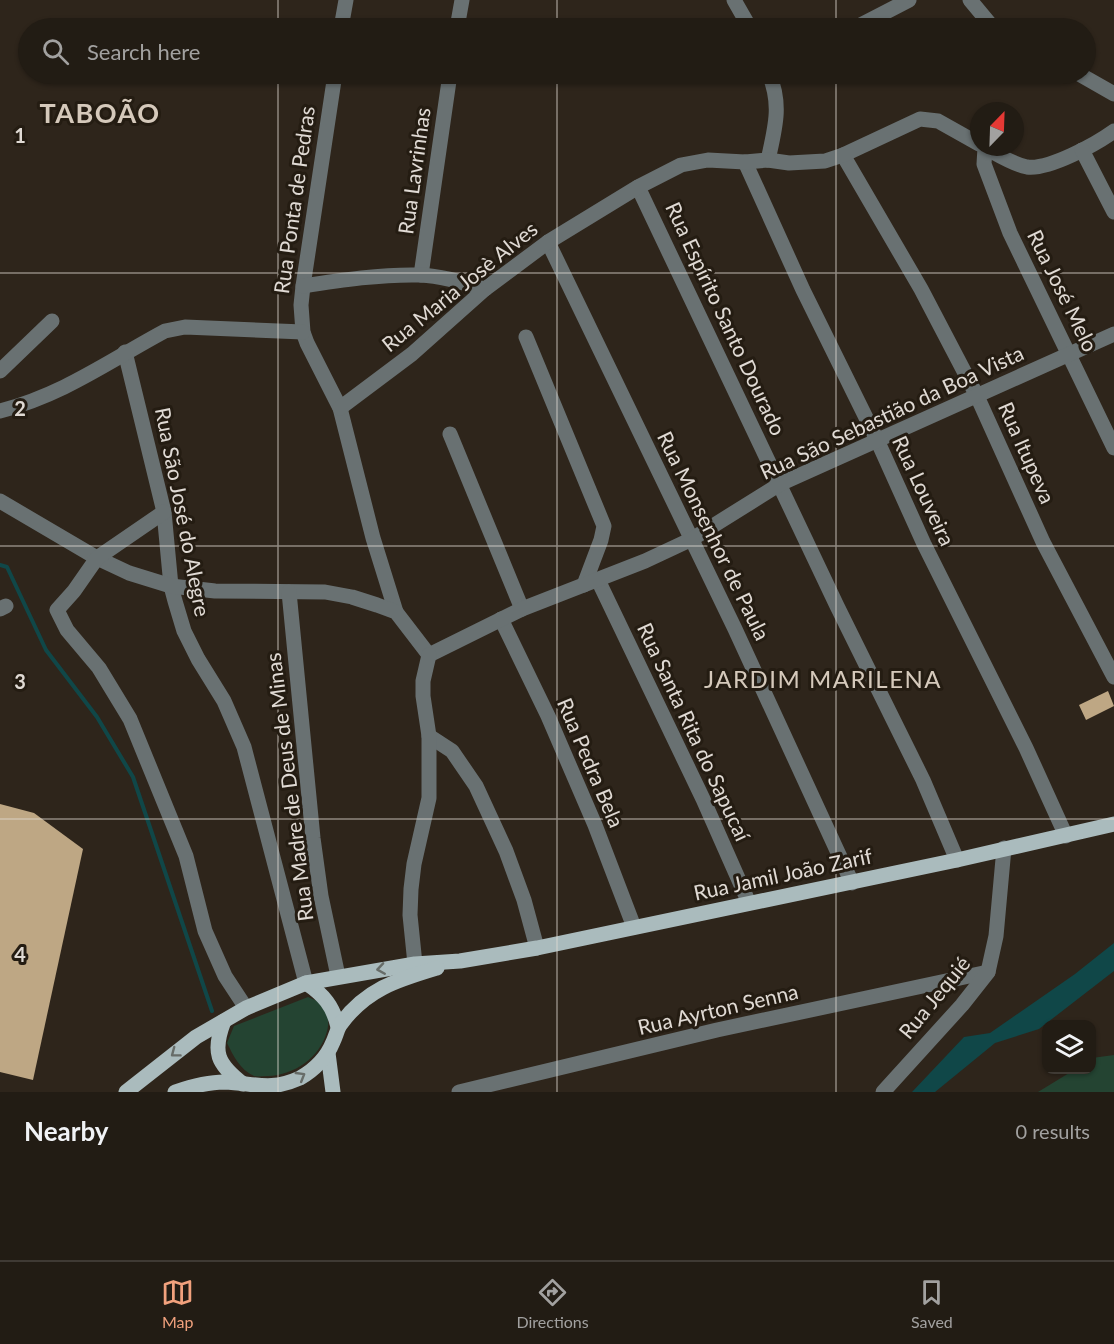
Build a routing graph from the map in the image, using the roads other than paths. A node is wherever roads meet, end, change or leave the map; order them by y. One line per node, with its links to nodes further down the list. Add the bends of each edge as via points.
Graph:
1 (345, 0): 6 (street)
2 (462, 0): 7 (street)
3 (734, 0): 8 (street)
4 (909, 0): 9 (street)
5 (970, 0): 10 (street)
6 (342, 18)
7 (459, 18)
8 (744, 18)
9 (874, 18)
10 (985, 18)
11 (333, 84): 28 (street, Rua Ponta de Pedras)
12 (449, 84): 27 (street, Rua Lavrinhas)
13 (773, 84): 22 (street, via 778,111)
14 (1096, 84): 15 (street)
15 (1114, 94)
16 (1114, 131): 18 (street)
17 (970, 139): 19 (street, Rua Maria Josè Alves, via 938,121 920,119)
18 (1082, 150): 21 (street, via 1030,167); 25 (street)
19 (843, 155): 22 (street, Rua Maria Josè Alves, via 809,164); 37 (street, Rua Itupeva, via 921,289)
20 (984, 156): 35 (street, Rua José Melo, via 1010,233)
21 (1001, 156)
22 (768, 160): 23 (street, Rua Maria Josè Alves)
23 (745, 162): 24 (street, Rua Maria Josè Alves, via 692,162); 41 (street, Rua Louveira, via 802,290)
24 (638, 187): 26 (street, Rua Maria Josè Alves); 43 (street, Rua Espírito Santo Dourado)
25 (1114, 212)
26 (548, 242): 29 (street, Rua Maria Josè Alves); 46 (street, Rua Monsenhor de Paula)
27 (421, 275): 28 (street); 29 (street)
28 (303, 285): 31 (street, Rua Ponta de Pedras)
29 (485, 289): 38 (street, Rua Maria Josè Alves, via 412,354)
30 (52, 321): 36 (street)
31 (303, 332): 34 (street, via 174,328); 38 (street)
32 (1114, 334): 35 (street, Rua São Sebastião da Boa Vista)
33 (526, 337): 48 (street, via 602,517 602,540)
34 (125, 352): 39 (street, via 55,393); 45 (street, Rua São José do Alegre)
35 (1070, 354): 37 (street, Rua São Sebastião da Boa Vista); 42 (street, Rua José Melo)
36 (0, 372)
37 (977, 396): 41 (street, Rua São Sebastião da Boa Vista); 55 (street, Rua Itupeva, via 1043,542)
38 (340, 408): 52 (street)
39 (0, 411)
40 (450, 434): 51 (street)
41 (878, 442): 43 (street, Rua São Sebastião da Boa Vista); 58 (street, Rua Louveira)
42 (1114, 448)
43 (780, 484): 46 (street, Rua São Sebastião da Boa Vista); 60 (street, Rua Espírito Santo Dourado, via 923,780)
44 (0, 501): 47 (street)
45 (164, 512): 47 (street); 49 (street, Rua São José do Alegre)
46 (692, 539): 48 (street, Rua São Sebastião da Boa Vista); 61 (street, Rua Monsenhor de Paula)
47 (97, 558): 49 (street); 70 (street, via 57,610 130,720 186,856 205,931 225,976)
48 (591, 582): 51 (street, Rua São Sebastião da Boa Vista); 62 (street, Rua Santa Rita do Sapucaí, via 704,799)
49 (171, 586): 50 (street); 69 (street, Rua São José do Alegre, via 184,631 224,701 244,747)
50 (289, 592): 52 (street, via 352,597); 68 (street, Rua Madre de Deus de Minas, via 313,838)
51 (522, 609): 53 (street, Rua São Sebastião da Boa Vista)
52 (396, 612): 54 (street)
53 (501, 619): 54 (street, Rua São Sebastião da Boa Vista); 63 (street, Rua Pedra Bela, via 548,716)
54 (429, 654): 56 (street, via 423,696)
55 (1114, 677)
56 (429, 736): 64 (street, via 452,751 476,786 506,851); 66 (street, via 429,798 411,889)
57 (1114, 824): 58 (main road, Rua Jamil João Zarif)
58 (1066, 836): 59 (main road, Rua Jamil João Zarif)
59 (1004, 848): 60 (main road, Rua Jamil João Zarif); 67 (street, Rua Jequié, via 996,936)
60 (957, 860): 61 (main road, Rua Jamil João Zarif)
61 (852, 883): 62 (main road, Rua Jamil João Zarif)
62 (749, 903): 63 (main road, Rua Jamil João Zarif)
63 (634, 927): 64 (main road, Rua Jamil João Zarif)
64 (537, 948): 65 (main road, Rua Jamil João Zarif)
65 (460, 961): 66 (main road, Rua Jamil João Zarif); 72 (main road, Rua Jamil João Zarif, via 388,984 354,1008)
66 (415, 964): 68 (main road, Rua Jamil João Zarif, one-way to 68)
67 (988, 972): 79 (street, Rua Ayrton Senna, via 717,1030); 80 (street, Rua Jequié)
68 (338, 976): 69 (main road, Rua Jamil João Zarif)
69 (306, 983): 70 (main road, Rua Jamil João Zarif); 72 (main road, via 330,1004)
70 (246, 1008): 71 (main road, Rua Jamil João Zarif)
71 (224, 1021): 74 (main road, via 218,1041 219,1058 224,1068); 76 (main road, Rua Jamil João Zarif, one-way to 76, via 196,1037)
72 (338, 1027): 73 (main road, Rua Jamil João Zarif)
73 (328, 1053): 75 (main road, Rua Jamil João Zarif, one-way to 73, via 300,1078); 78 (main road)
74 (243, 1084): 75 (main road, Rua Jamil João Zarif); 77 (main road, Rua Jamil João Zarif, via 210,1083)
75 (270, 1091)
76 (126, 1092)
77 (174, 1092)
78 (333, 1092)
79 (459, 1092)
80 (883, 1092)

